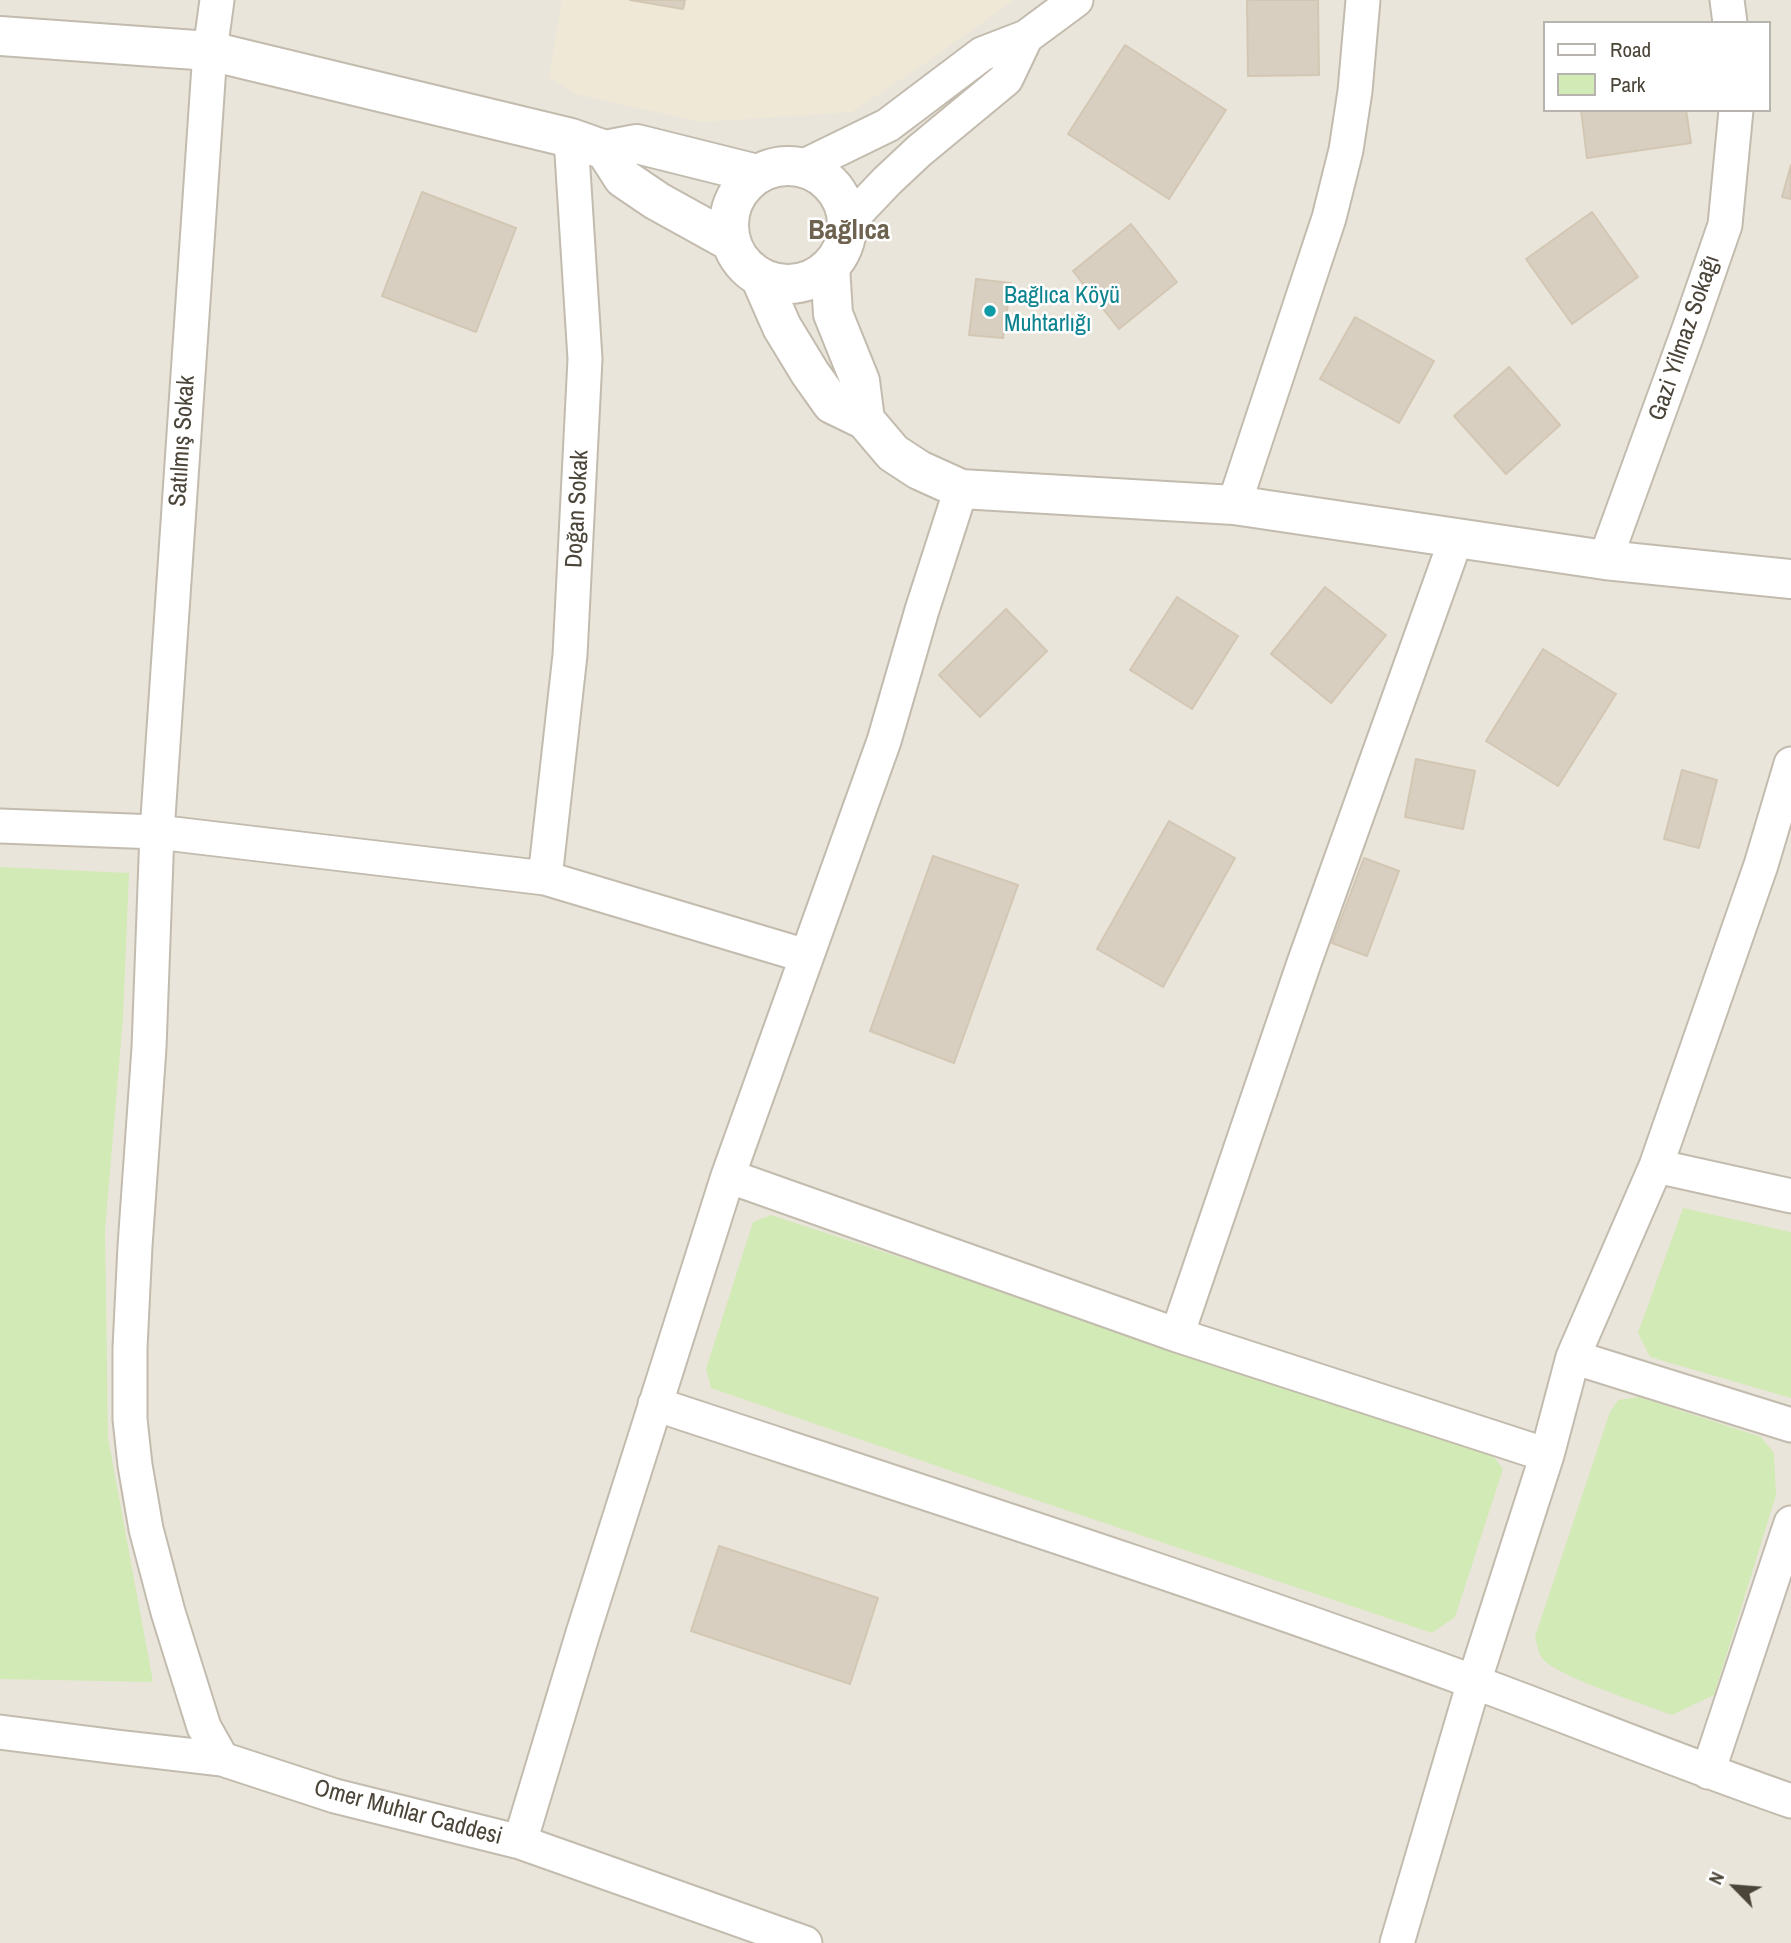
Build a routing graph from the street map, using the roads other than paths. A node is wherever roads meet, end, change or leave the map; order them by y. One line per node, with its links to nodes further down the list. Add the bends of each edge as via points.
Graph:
1 (217, 0): 8 (street, Satılmış Sokak)
2 (1076, 0): 7 (street)
3 (1363, 0): 19 (street, via 1346,150 1329,218)
4 (1727, 0): 5 (street)
5 (1730, 21)
6 (0, 36): 8 (street)
7 (1026, 37): 11 (street, via 982,54 888,125); 13 (street, via 1006,79 919,151)
8 (209, 51): 10 (street); 25 (street, Satılmış Sokak)
9 (1735, 112): 21 (street, Gazi Yilmaz Sokağı, via 1725,225)
10 (589, 144): 12 (street, via 637,144); 14 (street, via 623,178); 26 (street, Doğan Sokak, via 585,359 570,655)
11 (802, 167): 12 (street, via 772,168); 13 (street, via 834,188)
12 (757, 174): 14 (street, via 745,184 730,211)
13 (847, 223): 15 (street, via 840,253)
14 (731, 242): 16 (street, via 742,262)
15 (830, 266): 16 (street, via 804,282 789,284); 17 (street, via 834,314 860,381)
16 (760, 277): 17 (street, via 782,327 832,404)
17 (865, 420): 18 (street, via 893,453)
18 (961, 489): 19 (street); 27 (street, via 884,741)
19 (1234, 505): 20 (street)
20 (1456, 539): 21 (street); 31 (street)
21 (1605, 560): 22 (street)
22 (1791, 579)
23 (1791, 764): 28 (street)
24 (0, 826): 25 (street)
25 (157, 832): 26 (street); 39 (street, Satılmış Sokak, via 130,1348 131,1419 146,1529 168,1612 204,1727)
26 (545, 878): 27 (street)
27 (806, 956): 29 (street)
28 (1656, 1166): 30 (street); 32 (street)
29 (728, 1176): 31 (street); 33 (street)
30 (1791, 1196)
31 (1177, 1335): 35 (street)
32 (1573, 1357): 34 (street); 35 (street)
33 (654, 1404): 37 (street, via 1097,1550); 42 (street)
34 (1791, 1425)
35 (1547, 1455): 37 (street)
36 (1791, 1523): 40 (street)
37 (1474, 1682): 40 (street); 44 (street)
38 (0, 1732): 39 (street, Omer Muhlar Caddesi)
39 (222, 1759): 42 (street, Omer Muhlar Caddesi, via 335,1796)
40 (1708, 1772): 41 (street)
41 (1791, 1801)
42 (520, 1842): 43 (street, Omer Muhlar Caddesi)
43 (805, 1943)
44 (1397, 1943)

